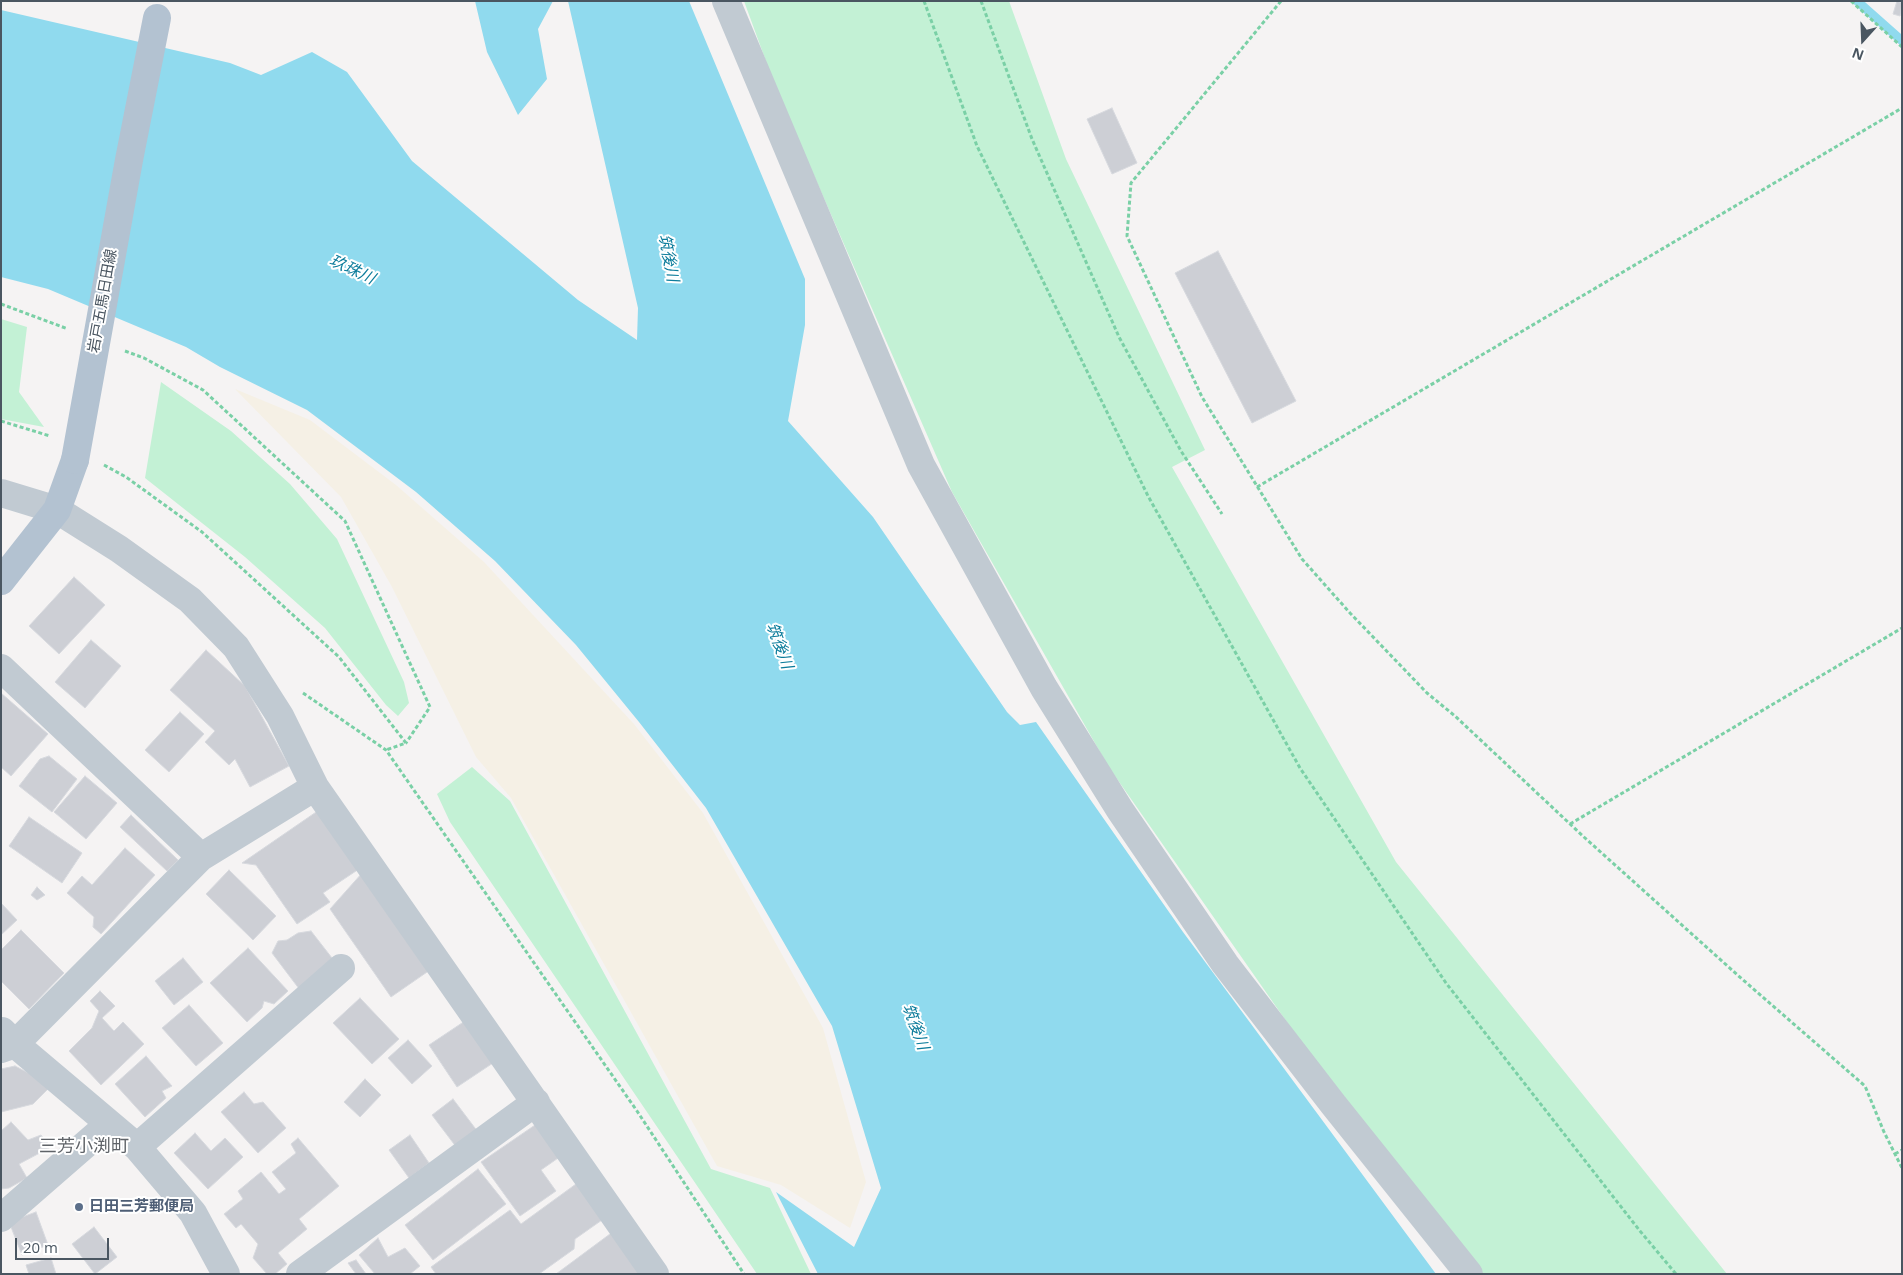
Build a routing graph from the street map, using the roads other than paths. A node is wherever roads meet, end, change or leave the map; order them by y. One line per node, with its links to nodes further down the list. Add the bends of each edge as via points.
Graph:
1 (726, 1): 18 (street, via 921,465 1044,688 1120,810 1225,964)
2 (158, 9): 4 (main road, 岩戸五馬日田線, bridge, via 129,160 87,461)
3 (1, 493): 4 (street)
4 (57, 510): 5 (main road, 岩戸五馬日田線); 7 (street, via 120,549 190,600 236,647 280,716)
5 (1, 581)
6 (1, 668): 8 (street)
7 (315, 787): 8 (street); 11 (street)
8 (201, 857): 10 (street)
9 (341, 968): 13 (street)
10 (6, 1041): 12 (street)
11 (536, 1102): 16 (street); 17 (street)
12 (109, 1124): 13 (street); 14 (street)
13 (137, 1146): 15 (street, via 193,1213)
14 (1, 1218)
15 (226, 1274)
16 (300, 1274)
17 (655, 1274)
18 (1468, 1274)

